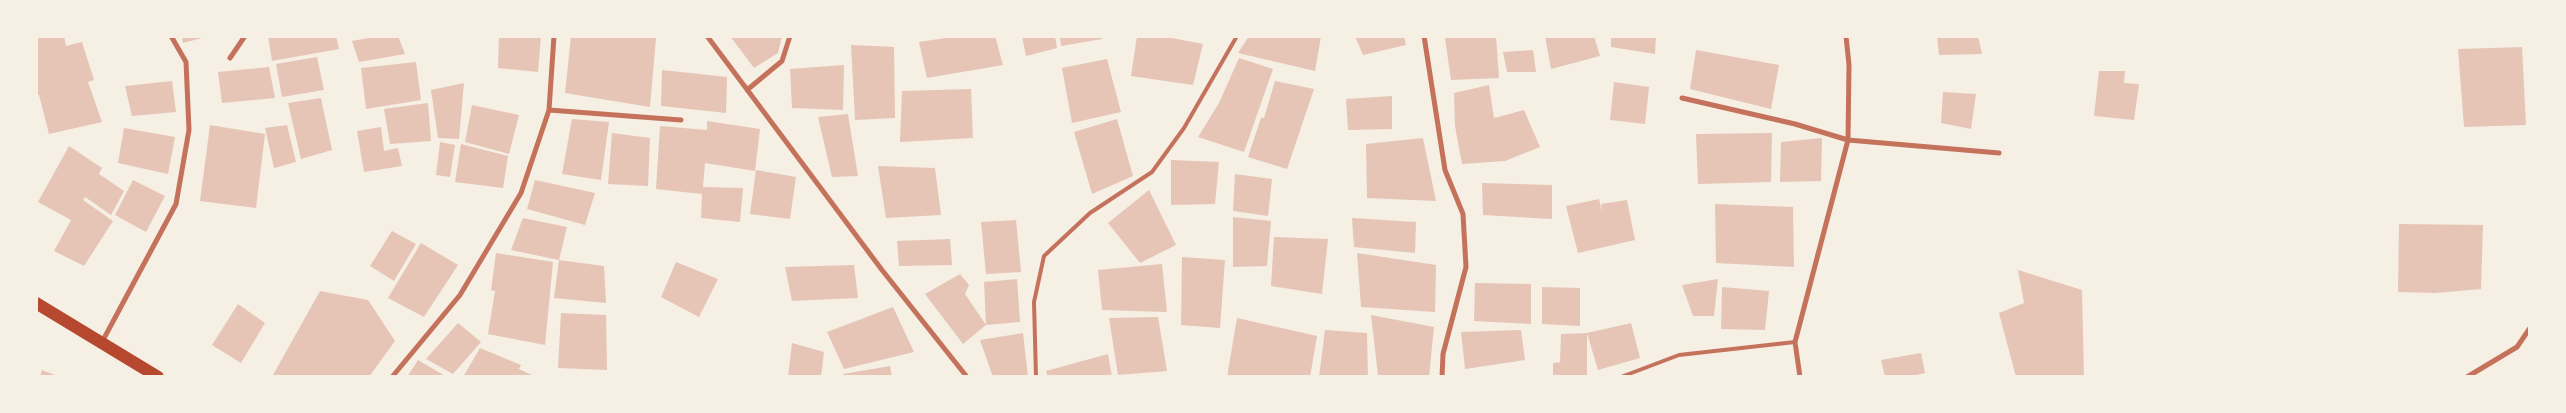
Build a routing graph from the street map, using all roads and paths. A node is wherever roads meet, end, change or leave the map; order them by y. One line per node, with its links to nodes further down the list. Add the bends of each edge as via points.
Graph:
1 (171, 36): 18 (street, via 186,62 189,130 176,204)
2 (245, 36): 9 (street)
3 (554, 36): 12 (street)
4 (706, 36): 10 (street)
5 (790, 36): 10 (street, via 782,61)
6 (1237, 36): 23 (lane, via 1184,128 1152,172 1090,213 1044,256 1034,302)
7 (1424, 36): 24 (street, via 1445,170 1462,214 1466,267 1443,354)
8 (1846, 36): 14 (street)
9 (230, 58)
10 (747, 90): 22 (street, via 882,270)
11 (1682, 98): 14 (street, via 1796,124)
12 (549, 110): 13 (street); 21 (street, via 521,193 460,295)
13 (681, 120)
14 (1848, 140): 15 (street); 19 (street)
15 (1999, 153)
16 (36, 303): 18 (main road)
17 (2530, 328): 27 (street, via 2517,347)
18 (102, 342): 20 (main road)
19 (1795, 342): 25 (lane, via 1679,355); 26 (street)
20 (158, 377)
21 (392, 377)
22 (968, 377)
23 (1036, 377)
24 (1442, 377)
25 (1621, 377)
26 (1800, 377)
27 (2467, 377)

